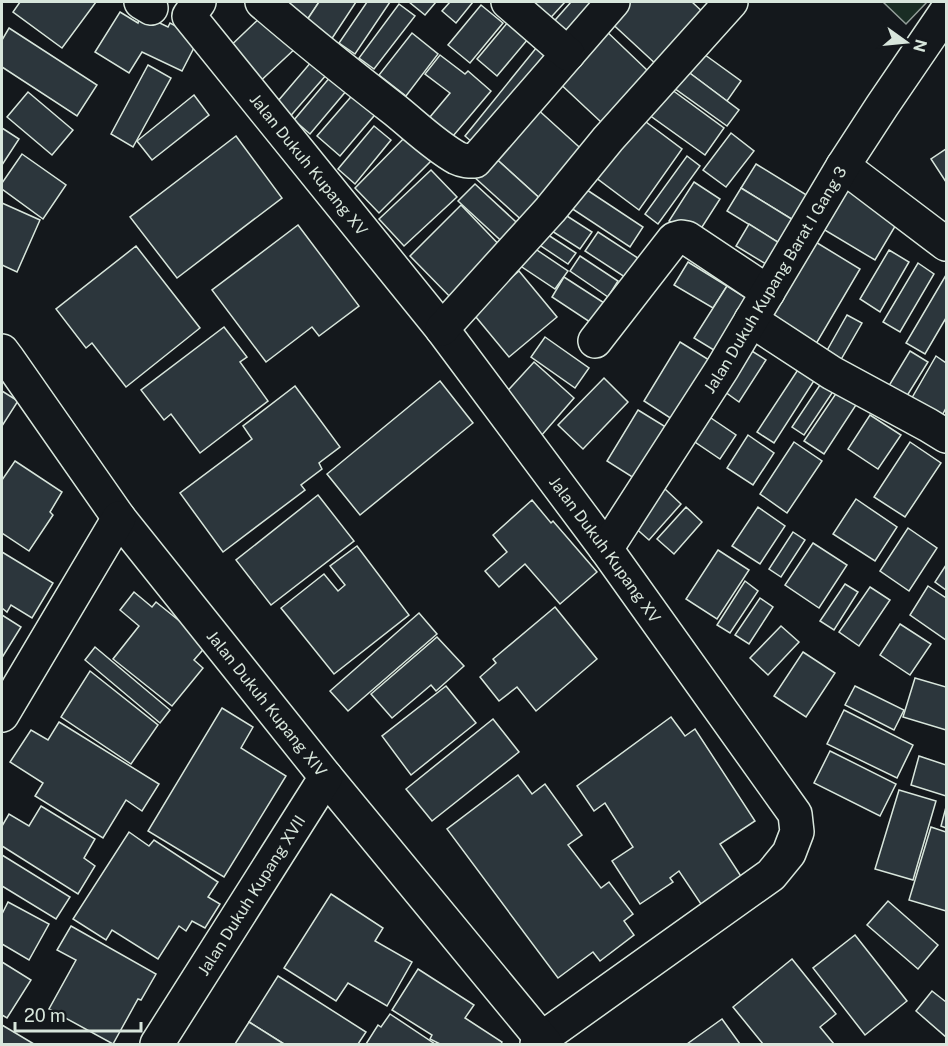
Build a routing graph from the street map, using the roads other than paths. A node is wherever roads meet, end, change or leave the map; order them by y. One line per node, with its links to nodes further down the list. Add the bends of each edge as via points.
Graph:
1 (262, 2): 7 (street, via 430,140 467,162 475,161)
2 (508, 2): 7 (street)
3 (613, 2): 7 (street)
4 (731, 2): 12 (street)
5 (194, 9): 12 (street, Jalan Dukuh Kupang XV)
6 (946, 12): 8 (street, Jalan Dukuh Kupang Barat I Gang 3)
7 (568, 54)
8 (843, 166): 9 (street); 10 (street, Jalan Dukuh Kupang Barat I Gang 3)
9 (946, 244)
10 (768, 292): 11 (street, Jalan Dukuh Kupang Barat I Gang 3); 13 (street, via 681,237 674,239)
11 (751, 320): 15 (street, via 832,373); 17 (street, Jalan Dukuh Kupang Barat I Gang 3)
12 (442, 328): 17 (street, Jalan Dukuh Kupang XV)
13 (596, 341)
14 (2, 351): 16 (street, Jalan Dukuh Kupang XIV)
15 (946, 436)
16 (119, 518): 18 (street); 19 (street, Jalan Dukuh Kupang XIV)
17 (606, 549): 20 (street, Jalan Dukuh Kupang XV, via 795,814 797,832 789,853 771,875)
18 (2, 715)
19 (326, 777): 20 (street, Jalan Dukuh Kupang XIV); 21 (street, Jalan Dukuh Kupang XVII)
20 (542, 1042)
21 (157, 1044)

